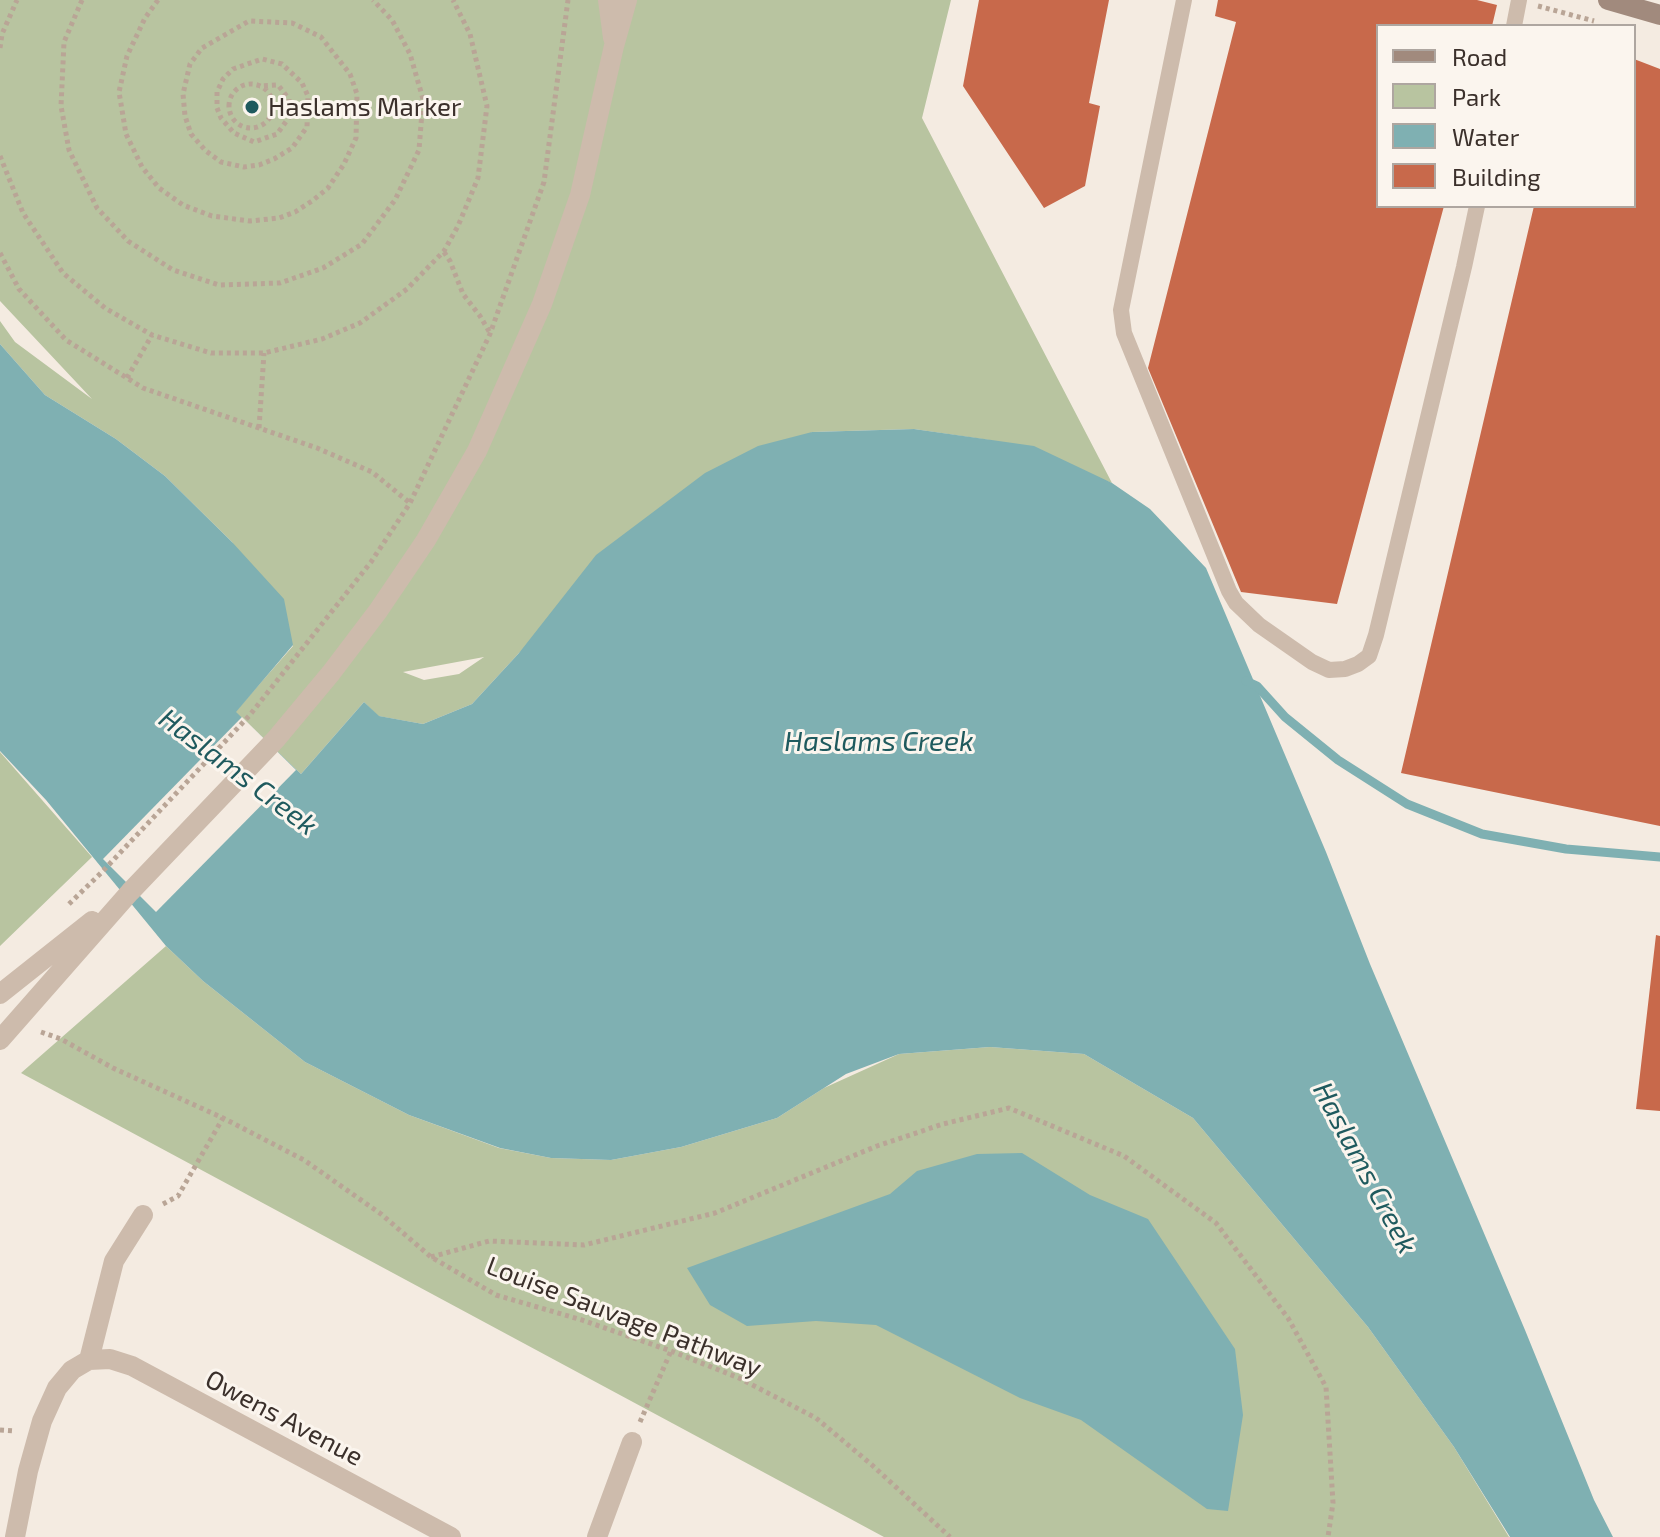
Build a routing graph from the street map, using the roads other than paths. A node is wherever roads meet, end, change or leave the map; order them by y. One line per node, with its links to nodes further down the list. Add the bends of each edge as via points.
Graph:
1 (608, 0): 8 (street)
2 (627, 0): 8 (street)
3 (1184, 0): 9 (lane, via 1121,310 1124,333 1236,603 1259,625 1329,670 1345,669 1369,656 1376,635)
4 (1519, 0): 7 (lane)
5 (1608, 0): 6 (main road)
6 (1660, 15)
7 (1514, 24)
8 (614, 46): 10 (street, via 580,195 542,304 477,451 426,540 331,673 276,739)
9 (1477, 208)
10 (130, 892): 11 (street); 12 (street)
11 (0, 994)
12 (0, 1040)
13 (143, 1215): 14 (street, via 114,1261)
14 (89, 1360): 16 (street, Owens Avenue, via 132,1366); 17 (street, via 57,1388 42,1421)
15 (632, 1442): 18 (street)
16 (439, 1534)
17 (15, 1537)
18 (597, 1537)

